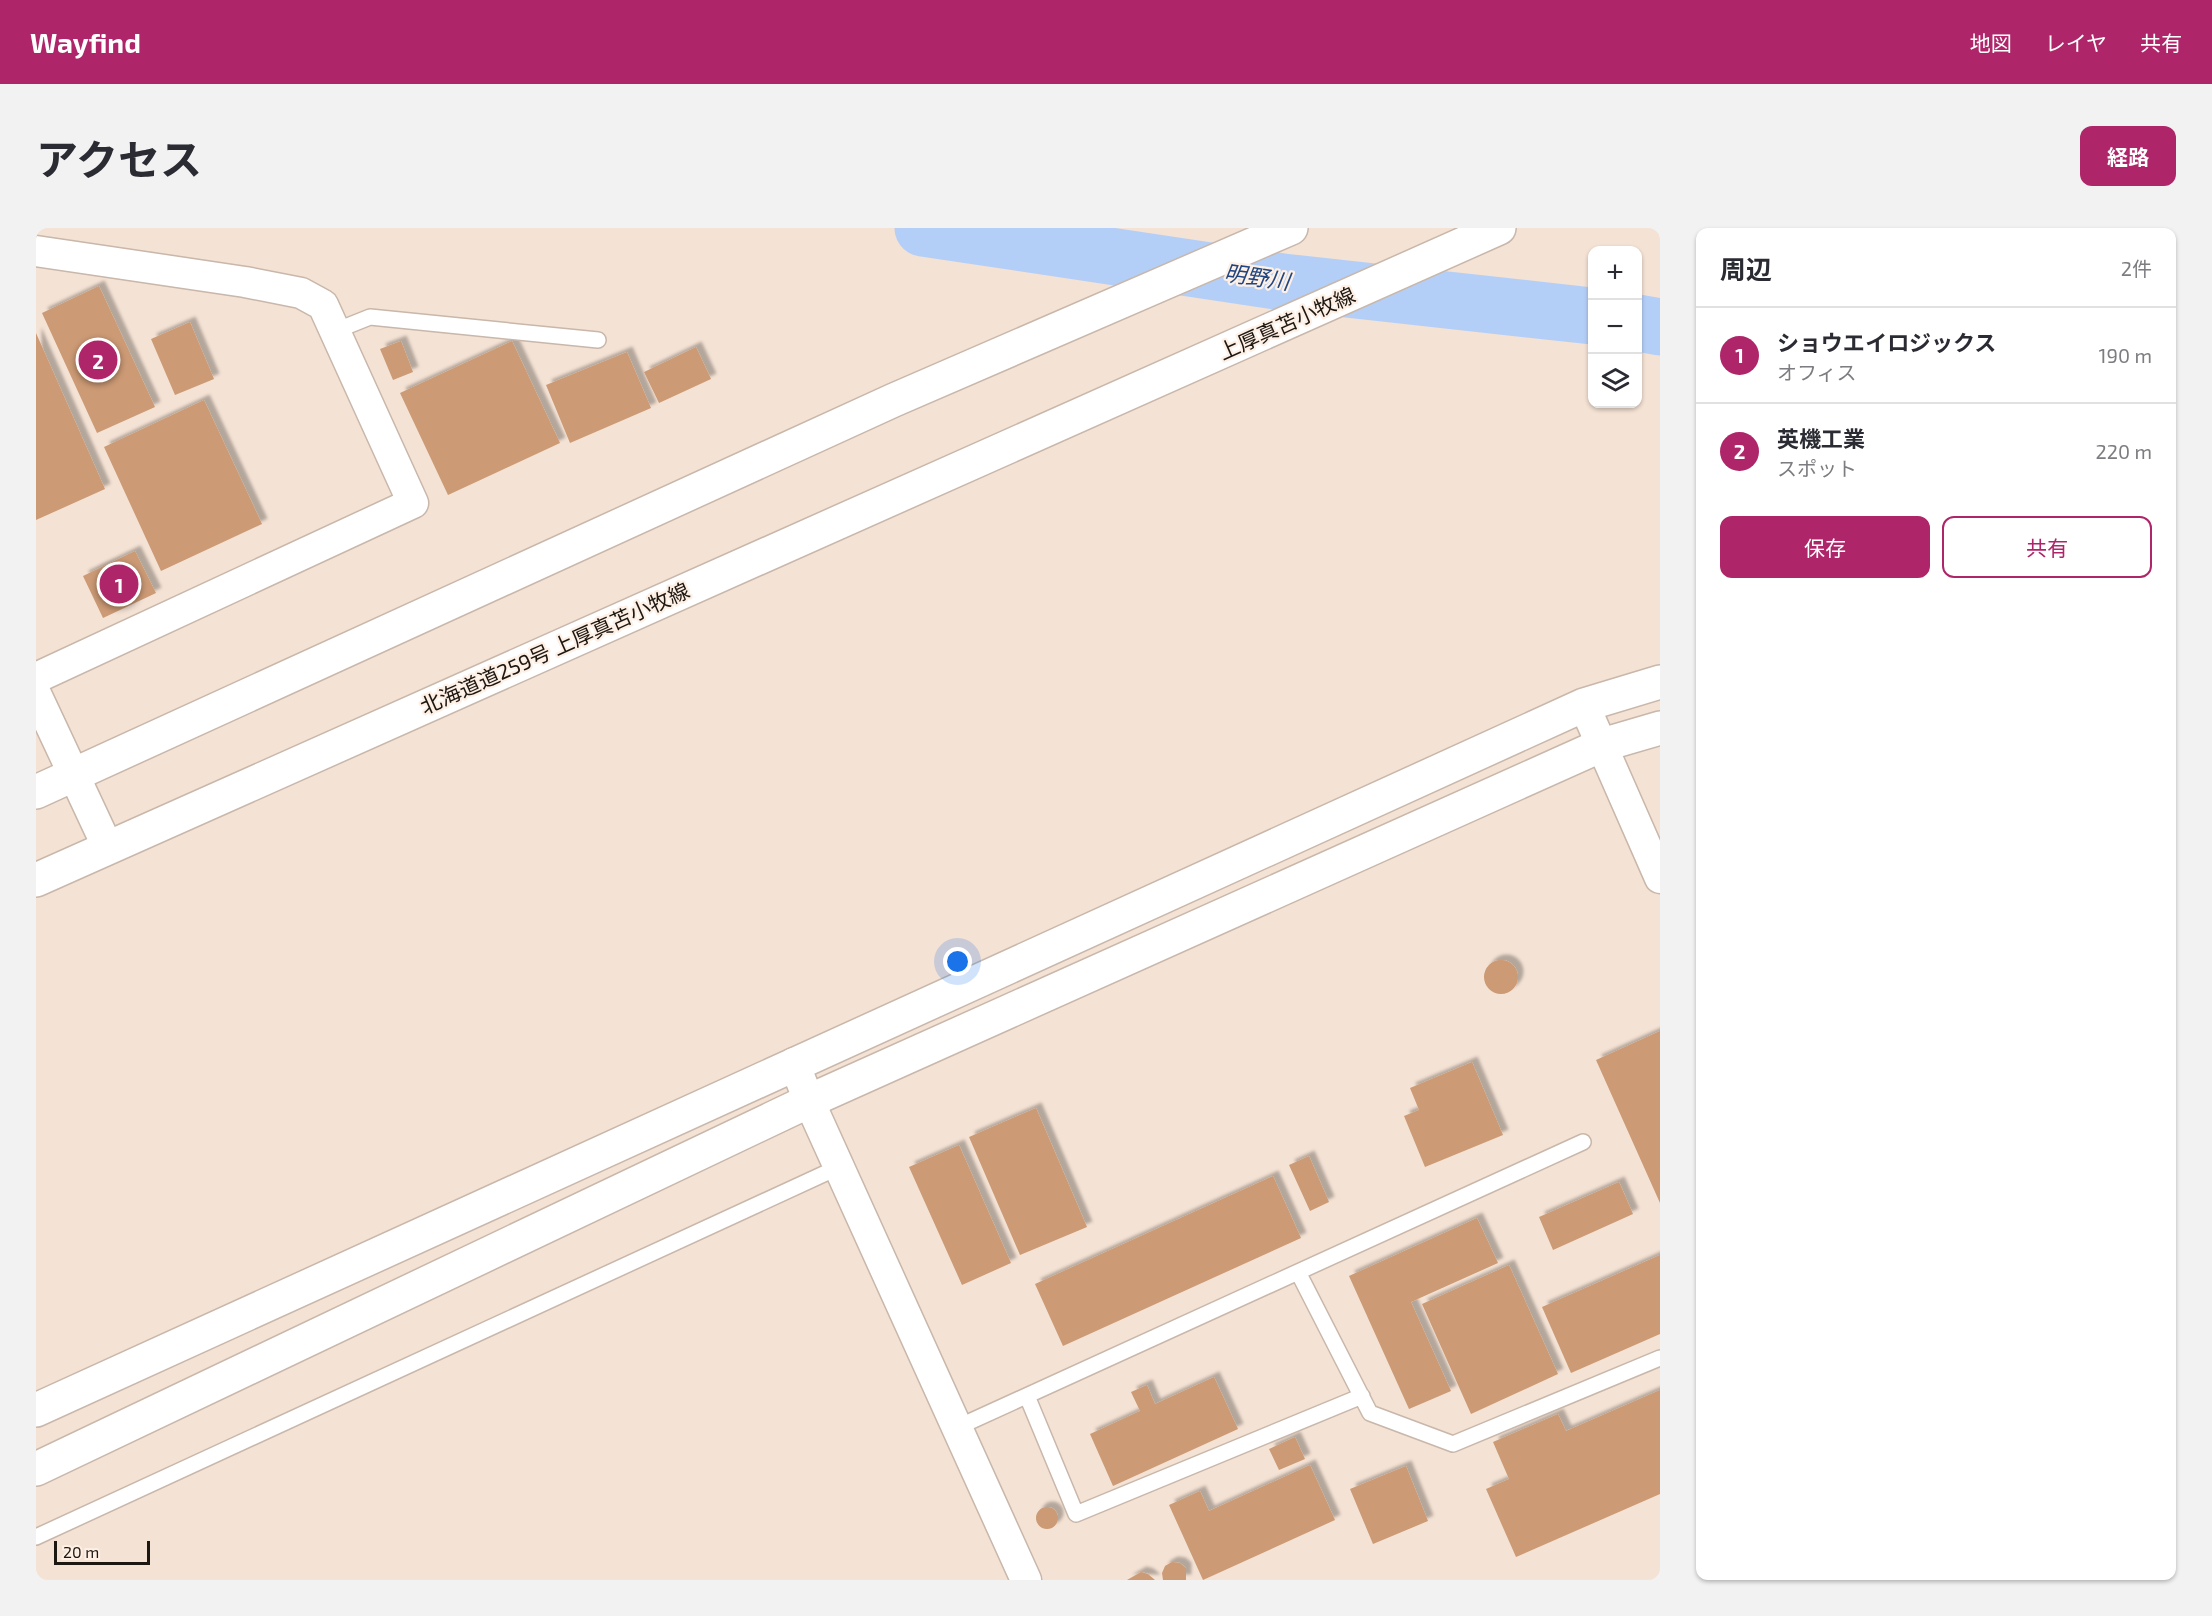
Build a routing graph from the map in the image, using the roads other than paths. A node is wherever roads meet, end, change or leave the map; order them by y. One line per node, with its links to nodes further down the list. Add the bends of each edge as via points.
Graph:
1 (1291, 228): 13 (street, via 894,400)
2 (1499, 228): 6 (street, 上厚真苫小牧線)
3 (36, 251): 4 (street, via 301,293 323,305)
4 (335, 331): 5 (lane, via 370,316); 7 (street, via 413,502)
5 (598, 340)
6 (1074, 419): 15 (street, 北海道道259号 上厚真苫小牧線)
7 (36, 678)
8 (1660, 682): 10 (street)
9 (36, 694): 13 (street)
10 (1584, 705): 12 (street); 18 (street)
11 (1660, 728): 12 (street)
12 (1602, 745): 16 (street); 19 (street)
13 (73, 775): 14 (street); 15 (street)
14 (36, 792)
15 (108, 848): 17 (street, 北海道道259号 上厚真苫小牧線)
16 (1660, 878)
17 (36, 880)
18 (794, 1063): 19 (street); 26 (street)
19 (809, 1101): 21 (street); 28 (street)
20 (1583, 1142): 22 (lane)
21 (840, 1166): 27 (street); 29 (lane)
22 (1298, 1272): 24 (lane); 25 (lane)
23 (1660, 1358): 25 (lane, via 1453,1444 1370,1413)
24 (1028, 1396): 25 (lane, via 1076,1514); 27 (lane)
25 (1362, 1396)
26 (36, 1410)
27 (956, 1428): 30 (street)
28 (36, 1469)
29 (36, 1537)
30 (1026, 1580)

